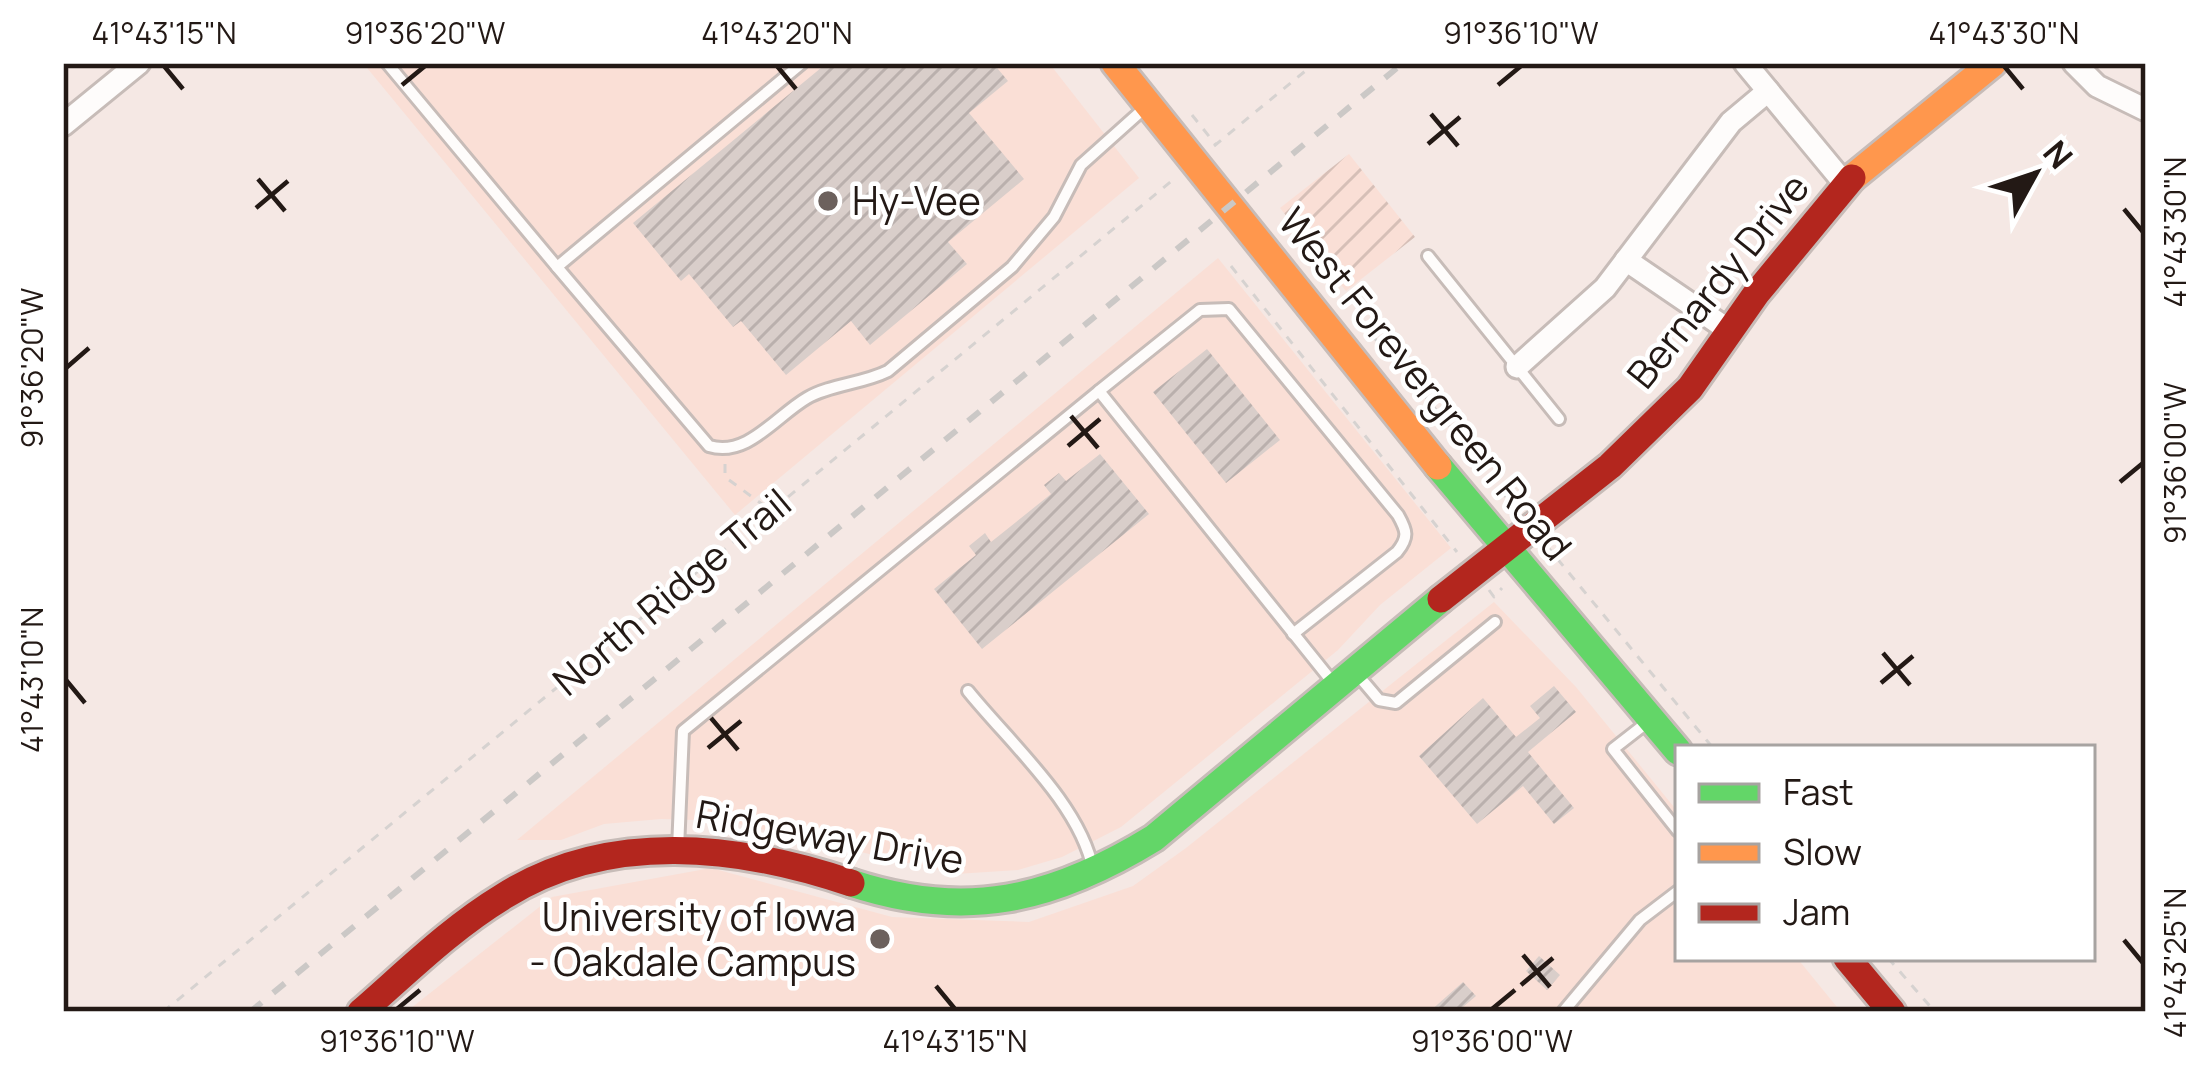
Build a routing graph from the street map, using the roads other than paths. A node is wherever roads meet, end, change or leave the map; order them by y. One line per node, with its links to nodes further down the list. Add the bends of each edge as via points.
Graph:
1 (139, 63): 11 (street)
2 (387, 63): 15 (lane)
3 (802, 63): 15 (lane)
4 (1115, 63): 9 (street, West Forevergreen Road)
5 (1745, 63): 8 (street)
6 (1993, 63): 12 (street, Bernardy Drive)
7 (2074, 63): 10 (street, via 2097,86)
8 (1768, 92): 12 (street); 14 (street, via 1731,122)
9 (1149, 105): 15 (lane, via 1081,165 1054,217 1012,268 888,371 809,397 724,451 709,446); 20 (street, West Forevergreen Road)
10 (2146, 110)
11 (63, 125)
12 (1845, 184): 16 (street, Bernardy Drive)
13 (1428, 256): 17 (lane)
14 (1626, 260): 16 (street); 17 (street)
15 (557, 267)
16 (1730, 331): 20 (street, Bernardy Drive, via 1690,388 1610,466)
17 (1517, 367): 19 (lane)
18 (1099, 392): 22 (lane); 22 (lane, via 1200,310 1229,309 1398,515 1407,531 1397,552); 28 (lane, via 682,731)
19 (1559, 419)
20 (1504, 548): 23 (street, Ridgeway Drive); 25 (street, West Forevergreen Road)
21 (1496, 622): 23 (lane, via 1396,703)
22 (1293, 634): 23 (lane)
23 (1345, 679): 29 (street, Ridgeway Drive, via 1154,838)
24 (968, 691): 29 (lane, via 1074,819)
25 (1652, 719): 26 (street, West Forevergreen Road); 27 (lane, via 1613,749)
26 (1675, 747)
27 (1675, 827)
28 (678, 849): 29 (street, Ridgeway Drive, via 740,853 920,902 1032,896); 32 (street, Ridgeway Drive, via 589,860 521,886)
29 (1094, 873)
30 (1675, 893): 33 (lane, via 1613,948)
31 (1850, 961): 34 (street)
32 (361, 1012)
33 (1564, 1012)
34 (1892, 1012)

